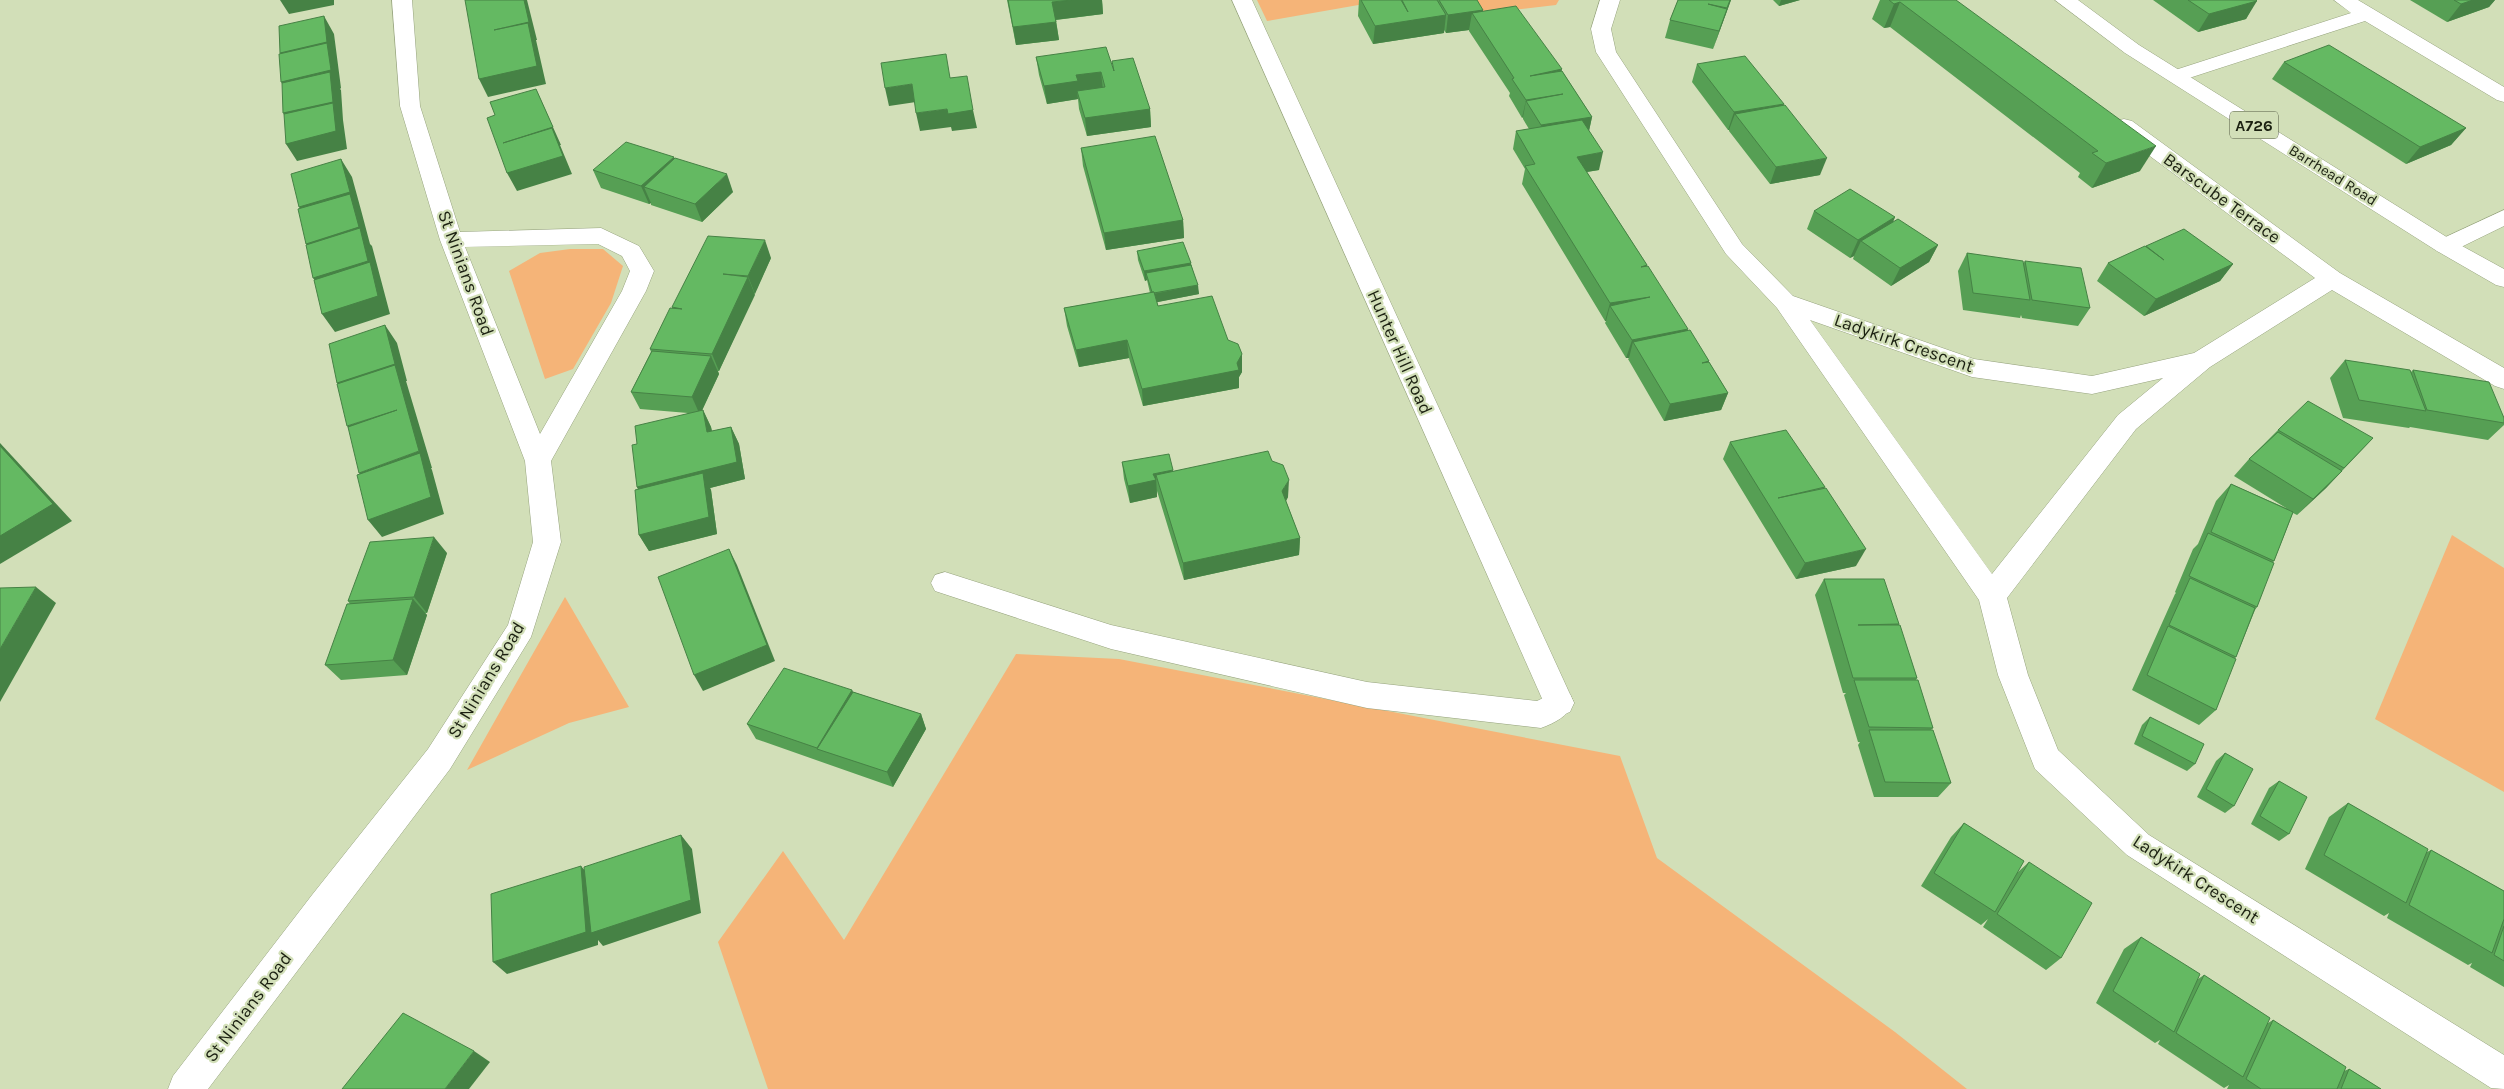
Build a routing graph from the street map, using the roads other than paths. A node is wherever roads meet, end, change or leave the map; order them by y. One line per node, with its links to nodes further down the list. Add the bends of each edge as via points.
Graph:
1 (402, 0): 11 (street, St Ninians Road, via 410,106)
2 (1242, 0): 19 (street, Hunter Hill Road, via 1559,704 1541,715 1367,695 1111,637)
3 (1610, 0): 15 (street, Ladykirk Crescent, via 1601,30 1606,52 1734,249)
4 (2066, 0): 7 (street, Barrhead Road / A726, via 2132,49)
5 (2344, 0): 6 (street)
6 (2367, 14): 7 (street); 8 (street)
7 (2176, 76): 12 (street, Barrhead Road / A726)
8 (2504, 96)
9 (2110, 116): 13 (street, Barscube Terrace)
10 (2504, 217): 12 (street)
11 (451, 240): 18 (street, St Ninians Road); 18 (street, via 601,236 631,251 642,271 634,291)
12 (2445, 246): 14 (street, Barrhead Road / A726)
13 (2332, 279): 16 (street, Ladykirk Crescent); 17 (street, Barscube Terrace)
14 (2504, 279)
15 (1785, 302): 16 (street, Ladykirk Crescent, via 1972,368 2074,383 2092,385); 20 (street, Ladykirk Crescent)
16 (2202, 361): 20 (street, Ladykirk Crescent, via 2127,422)
17 (2504, 380)
18 (538, 460): 22 (street, St Ninians Road, via 547,542 521,629 439,759)
19 (945, 583)
20 (1992, 596): 21 (street, Ladykirk Crescent, via 2013,675 2046,759 2138,845)
21 (2504, 1075)
22 (186, 1089)

